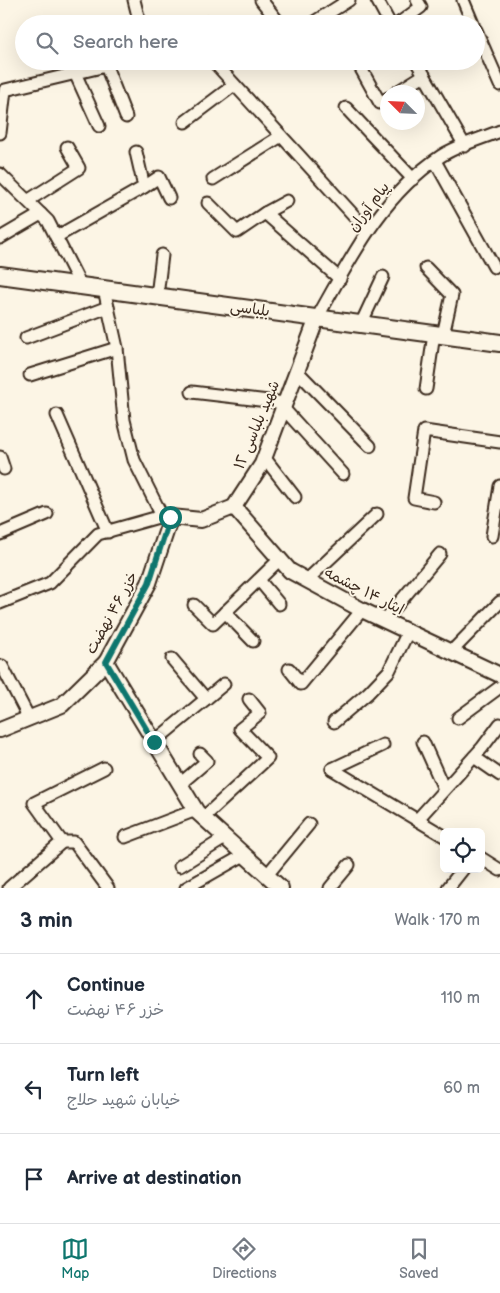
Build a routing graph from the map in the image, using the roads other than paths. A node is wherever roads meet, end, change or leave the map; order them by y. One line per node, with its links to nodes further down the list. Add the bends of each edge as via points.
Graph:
1 (261, 0): 8 (street)
2 (349, 0): 9 (street)
3 (377, 0): 10 (street)
4 (417, 0): 11 (street, via 421,7)
5 (463, 0): 12 (street)
6 (134, 2): 7 (street)
7 (138, 15)
8 (273, 15)
9 (332, 15)
10 (385, 15)
11 (410, 15)
12 (469, 15)
13 (485, 51): 23 (street)
14 (85, 70): 19 (street)
15 (108, 70): 26 (street)
16 (221, 70): 21 (street)
17 (362, 70): 24 (street)
18 (421, 70): 20 (street)
19 (75, 73): 28 (street); 29 (street, via 5,90)
20 (424, 75): 22 (street); 32 (street)
21 (234, 85): 27 (street); 31 (street)
22 (408, 85)
23 (500, 85)
24 (380, 103)
25 (346, 108): 38 (street)
26 (126, 117)
27 (186, 122)
28 (100, 126)
29 (0, 133)
30 (499, 134): 32 (street, پیام آوران)
31 (281, 136): 37 (street); 46 (street)
32 (464, 146): 35 (street, پیام آوران)
33 (67, 147): 41 (street, via 79,168)
34 (136, 152): 39 (street)
35 (434, 161): 38 (street, پیام آوران); 50 (street)
36 (0, 174): 41 (street)
37 (213, 179)
38 (413, 179): 46 (street, پیام آوران, via 392,196)
39 (144, 187): 40 (street, via 159,177); 47 (street)
40 (169, 198)
41 (29, 200): 45 (street)
42 (286, 201): 44 (street)
43 (208, 203): 44 (street, via 237,232)
44 (265, 213): 54 (street)
45 (41, 214): 47 (street); 48 (street)
46 (368, 231): 54 (street, پیام آوران)
47 (56, 237): 55 (street)
48 (0, 238)
49 (162, 255): 57 (street)
50 (494, 267)
51 (426, 268): 61 (street, via 452,295)
52 (0, 275): 55 (main road, بلباسی)
53 (383, 277): 60 (street)
54 (340, 279): 59 (street, پیام آوران)
55 (81, 286): 56 (main road, بلباسی)
56 (104, 289): 57 (main road, بلباسی); 58 (street)
57 (157, 296): 59 (main road, بلباسی)
58 (108, 306): 62 (street); 64 (street)
59 (318, 318): 60 (main road, بلباسی); 65 (street, شهید بلباسی ١٢)
60 (361, 324): 61 (main road, بلباسی)
61 (439, 334): 63 (main road, بلباسی); 67 (street)
62 (26, 338)
63 (500, 343)
64 (117, 348): 66 (street); 83 (street, via 124,420 134,460)
65 (297, 371): 69 (street, شهید بلباسی ١٢); 72 (street)
66 (30, 375)
67 (426, 388)
68 (192, 392): 69 (street)
69 (284, 405): 74 (street, شهید بلباسی ١٢); 76 (street)
70 (57, 415): 84 (street)
71 (500, 442): 79 (street, via 424,431 414,498)
72 (370, 446)
73 (0, 457): 75 (street)
74 (264, 458): 78 (street); 80 (street, شهید بلباسی ١٢)
75 (4, 469)
76 (343, 474)
77 (500, 486): 86 (street)
78 (295, 497)
79 (434, 502)
80 (234, 507): 83 (street, via 201,520); 88 (street, ایثار ۱۴ چشمه)
81 (48, 514): 85 (street)
82 (377, 514): 90 (street)
83 (166, 517): 84 (street); 102 (street, خزر ۴۶ نهضت, via 149,583)
84 (108, 532): 92 (street, via 98,534 50,583)
85 (0, 534)
86 (492, 536)
87 (440, 554): 97 (street)
88 (280, 559): 89 (street); 90 (street, ایثار ۱۴ چشمه, via 290,571)
89 (259, 580): 93 (street); 96 (street)
90 (307, 580): 95 (street, ایثار ۱۴ چشمه)
91 (500, 602): 100 (street)
92 (0, 603)
93 (279, 604)
94 (194, 605): 96 (street, via 213,624)
95 (362, 610): 97 (street, ایثار ۱۴ چشمه); 104 (street, via 301,684)
96 (225, 612): 99 (street)
97 (384, 620): 98 (street, ایثار ۱۴ چشمه)
98 (408, 632): 100 (street, ایثار ۱۴ چشمه); 112 (street, via 389,670 368,694)
99 (253, 641)
100 (451, 652): 105 (street, ایثار ۱۴ چشمه)
101 (172, 659): 108 (street)
102 (106, 662): 110 (street, خزر ۴۶ نهضت, via 62,705); 115 (street)
103 (2, 666): 110 (street)
104 (289, 669)
105 (500, 674)
106 (224, 684): 108 (street)
107 (500, 687): 111 (street)
108 (206, 699): 115 (street)
109 (249, 699): 124 (street, via 260,713 240,729 268,758)
110 (29, 718): 114 (street, خزر ۴۶ نهضت)
111 (458, 718)
112 (334, 722)
113 (500, 724): 119 (street)
114 (0, 730)
115 (154, 742): 122 (street)
116 (422, 742): 123 (street)
117 (383, 745): 125 (street, via 332,769)
118 (200, 754): 122 (street, via 207,761)
119 (474, 757): 121 (street); 123 (street)
120 (104, 768): 130 (street, via 34,803)
121 (500, 775)
122 (180, 784): 124 (street)
123 (444, 789): 125 (street)
124 (200, 814): 128 (street); 129 (street)
125 (416, 820): 127 (street)
126 (309, 824): 137 (street)
127 (440, 834)
128 (125, 837)
129 (226, 838): 131 (street); 134 (street)
130 (62, 842): 138 (street); 139 (street, via 74,842)
131 (244, 855): 137 (street); 140 (street)
132 (485, 861): 135 (street)
133 (349, 864): 142 (street)
134 (180, 866)
135 (500, 870)
136 (460, 873): 143 (street)
137 (267, 875): 141 (street)
138 (10, 888)
139 (108, 888)
140 (186, 888)
141 (281, 888)
142 (330, 888)
143 (448, 888)

